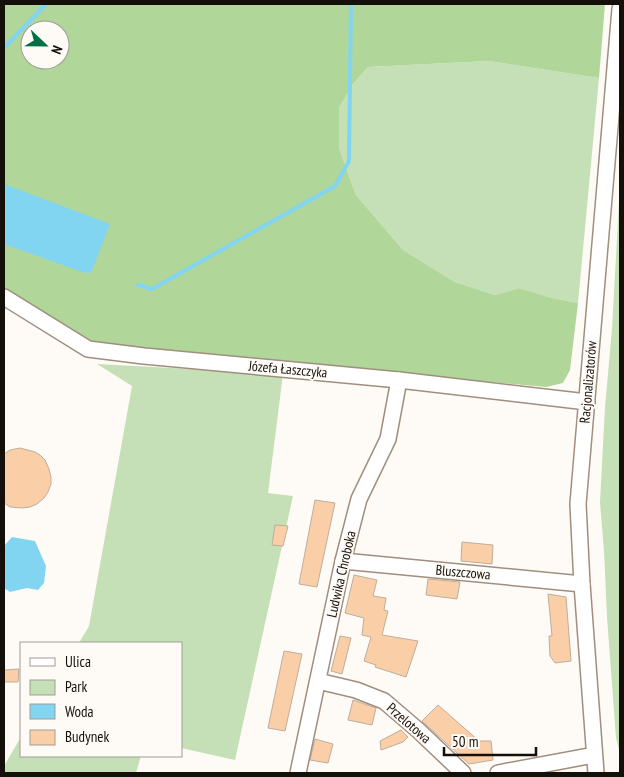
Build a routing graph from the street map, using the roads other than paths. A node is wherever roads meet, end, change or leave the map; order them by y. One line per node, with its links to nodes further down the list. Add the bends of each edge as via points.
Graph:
1 (620, 9): 4 (street, Racjonalizatorów)
2 (4, 297): 3 (street, Józefa Łaszczyka, via 88,349)
3 (400, 380): 4 (street, Józefa Łaszczyka); 5 (street, Ludwika Chroboka, via 388,439 359,499)
4 (587, 402): 6 (street, Racjonalizatorów, via 578,504)
5 (343, 561): 6 (street, Bluszczowa); 7 (street, Ludwika Chroboka)
6 (582, 584): 8 (street, Racjonalizatorów)
7 (318, 681): 10 (street, Ludwika Chroboka); 11 (street, Przelotowa, via 384,701)
8 (594, 755): 9 (street); 13 (street, Racjonalizatorów); 14 (street, Racjonalizatorów)
9 (573, 766): 12 (street)
10 (298, 773)
11 (463, 773)
12 (498, 773)
13 (596, 773)
14 (606, 773)

